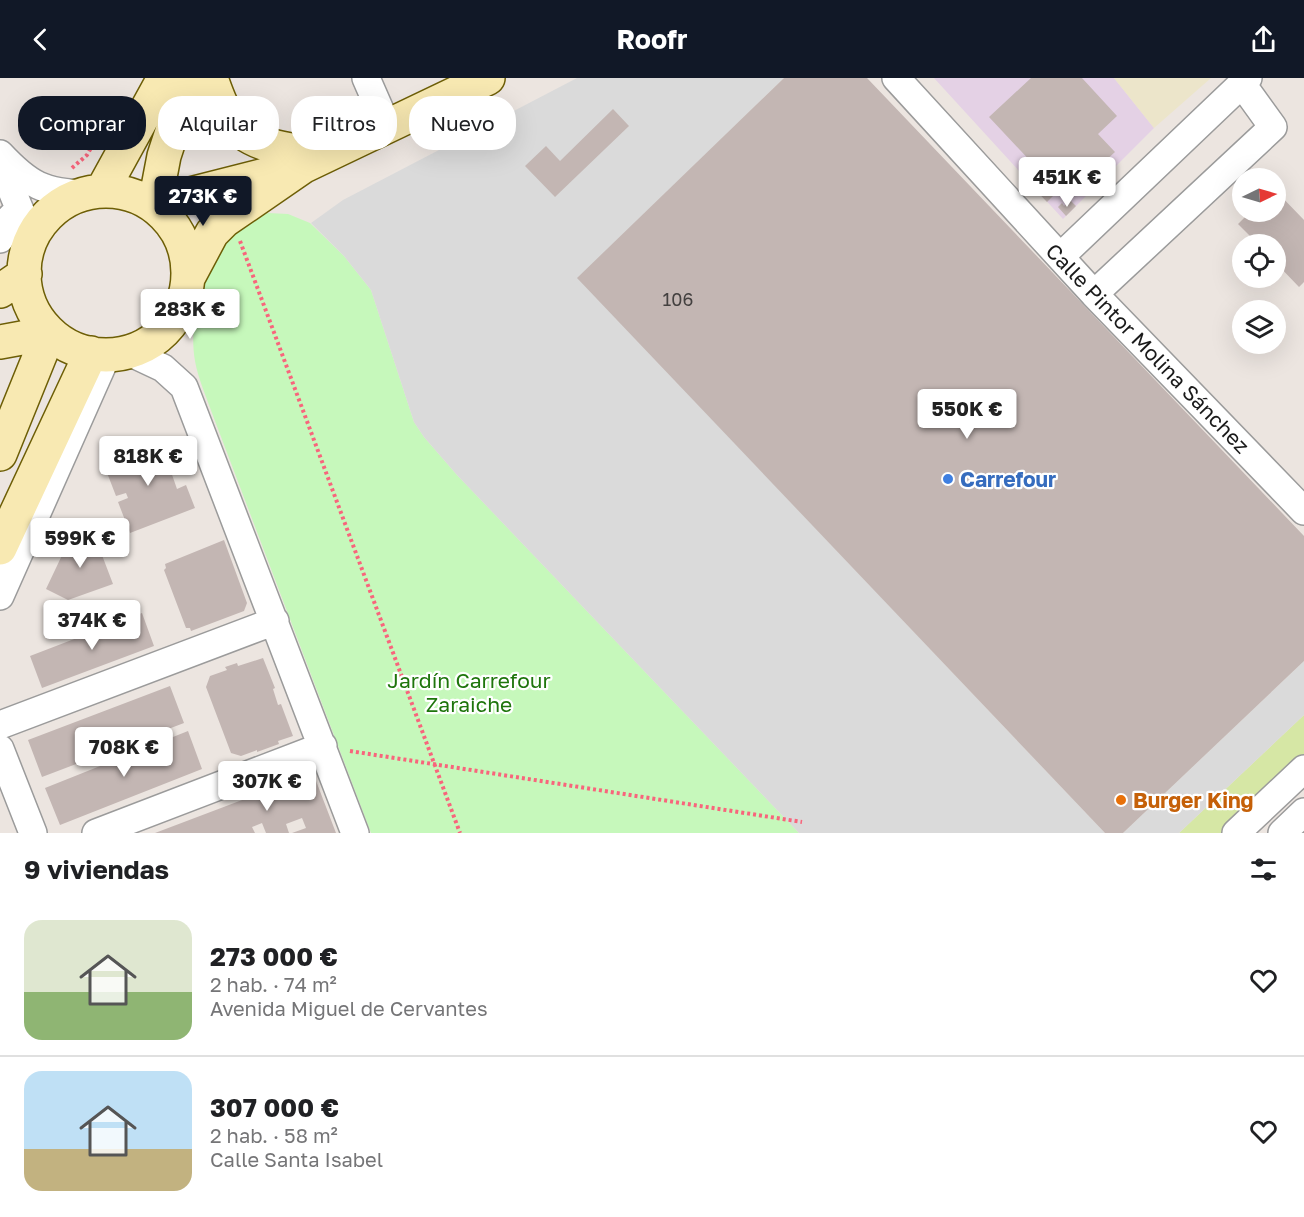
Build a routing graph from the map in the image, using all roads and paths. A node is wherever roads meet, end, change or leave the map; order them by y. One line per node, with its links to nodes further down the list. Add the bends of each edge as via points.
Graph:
1 (164, 78): 15 (main road)
2 (196, 78): 16 (main road, via 180,107)
3 (211, 78): 13 (main road, via 230,120 245,134)
4 (366, 78): 8 (street)
5 (488, 78): 9 (main road)
6 (896, 78): 19 (street, Calle Pintor Molina Sánchez)
7 (1245, 81): 19 (street); 21 (street, via 1273,127)
8 (374, 96)
9 (397, 121)
10 (90, 150): 15 (path, via 78,165)
11 (336, 150): 13 (main road)
12 (0, 154): 15 (street, via 16,171 42,188 54,192)
13 (315, 160): 16 (main road); 17 (main road)
14 (0, 162): 18 (street, via 24,220)
15 (85, 185): 16 (main road); 18 (main road, via 55,207 31,241)
16 (154, 203): 20 (main road, via 183,243)
17 (231, 215): 20 (main road, via 212,233); 33 (path)
18 (13, 254): 22 (main road, via 28,296)
19 (1060, 257): 21 (street, Calle Pintor Molina Sánchez)
20 (188, 278): 24 (main road, via 178,313 167,328 152,341)
21 (1094, 294): 26 (street, Calle Pintor Molina Sánchez)
22 (49, 333): 23 (main road); 24 (main road, via 71,347); 25 (main road)
23 (0, 342)
24 (109, 353): 27 (main road); 28 (street); 29 (street, via 163,368 184,387)
25 (2, 436)
26 (1304, 511)
27 (0, 548)
28 (0, 596)
29 (275, 621): 30 (street); 31 (street)
30 (0, 725)
31 (323, 746): 33 (path); 38 (street); 39 (street)
32 (0, 749): 37 (street)
33 (434, 764): 36 (path); 40 (path)
34 (1304, 768): 41 (street)
35 (1304, 812): 42 (street)
36 (802, 822)
37 (33, 833)
38 (96, 833)
39 (355, 833)
40 (460, 833)
41 (1236, 833)
42 (1282, 833)

